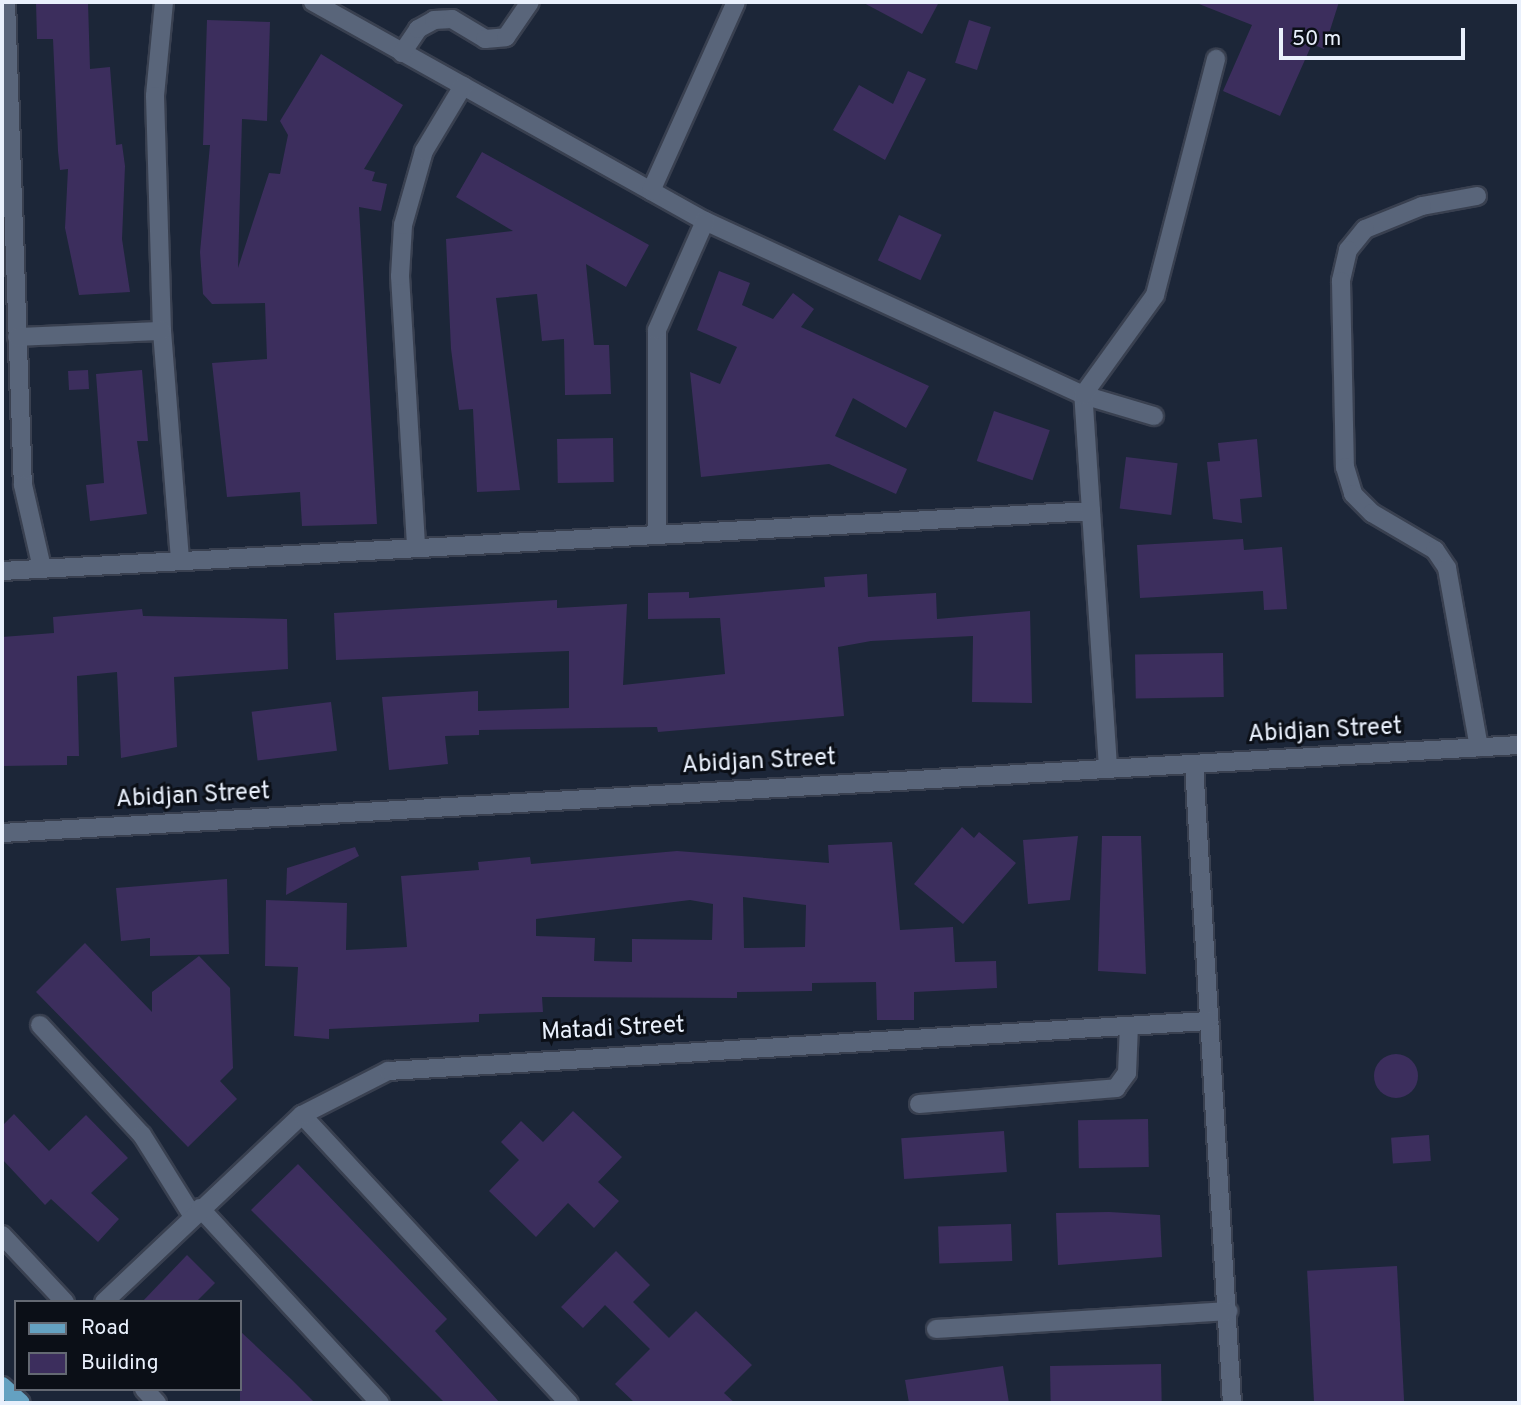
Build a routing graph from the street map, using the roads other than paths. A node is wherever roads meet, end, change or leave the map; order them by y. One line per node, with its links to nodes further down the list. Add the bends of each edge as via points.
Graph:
1 (6, 2): 13 (street)
2 (164, 2): 12 (street, via 155,96)
3 (313, 2): 6 (street)
4 (530, 2): 6 (street, via 506,37 485,38 452,19 434,20 418,29)
5 (736, 2): 9 (street)
6 (402, 53): 8 (street)
7 (1216, 59): 14 (street, via 1154,295)
8 (463, 86): 9 (street); 18 (street, via 424,151 403,225 400,276)
9 (651, 191): 11 (street)
10 (1477, 196): 23 (street, via 1422,206 1365,229 1348,250 1341,281 1345,467 1353,494 1372,513 1435,550 1447,568)
11 (705, 221): 14 (street); 17 (street, via 657,330)
12 (162, 331): 13 (street); 19 (street)
13 (17, 337): 20 (street, via 23,485)
14 (1083, 395): 15 (street); 16 (street)
15 (1154, 416)
16 (1091, 511): 17 (street); 25 (street)
17 (657, 532): 18 (street)
18 (416, 545): 19 (street)
19 (180, 558): 20 (street)
20 (42, 568): 21 (street)
21 (2, 571)
22 (1519, 745): 23 (street, Abidjan Street)
23 (1479, 747): 24 (street, Abidjan Street)
24 (1194, 764): 25 (street, Abidjan Street); 27 (street)
25 (1108, 767): 26 (street, Abidjan Street)
26 (2, 833)
27 (1209, 1021): 29 (street, Matadi Street); 36 (street)
28 (40, 1024): 32 (street, via 142,1135)
29 (1129, 1026): 30 (street, via 1126,1073 1116,1088); 31 (street, Matadi Street, via 422,1065 354,1084)
30 (919, 1104)
31 (302, 1115): 32 (street, Matadi Street); 41 (street)
32 (196, 1211): 35 (street, Matadi Street); 40 (street)
33 (2, 1235): 34 (street)
34 (63, 1300)
35 (106, 1300)
36 (1227, 1311): 37 (street); 42 (street)
37 (936, 1329)
38 (2, 1386): 39 (main road)
39 (21, 1403)
40 (380, 1403)
41 (569, 1403)
42 (1232, 1403)

